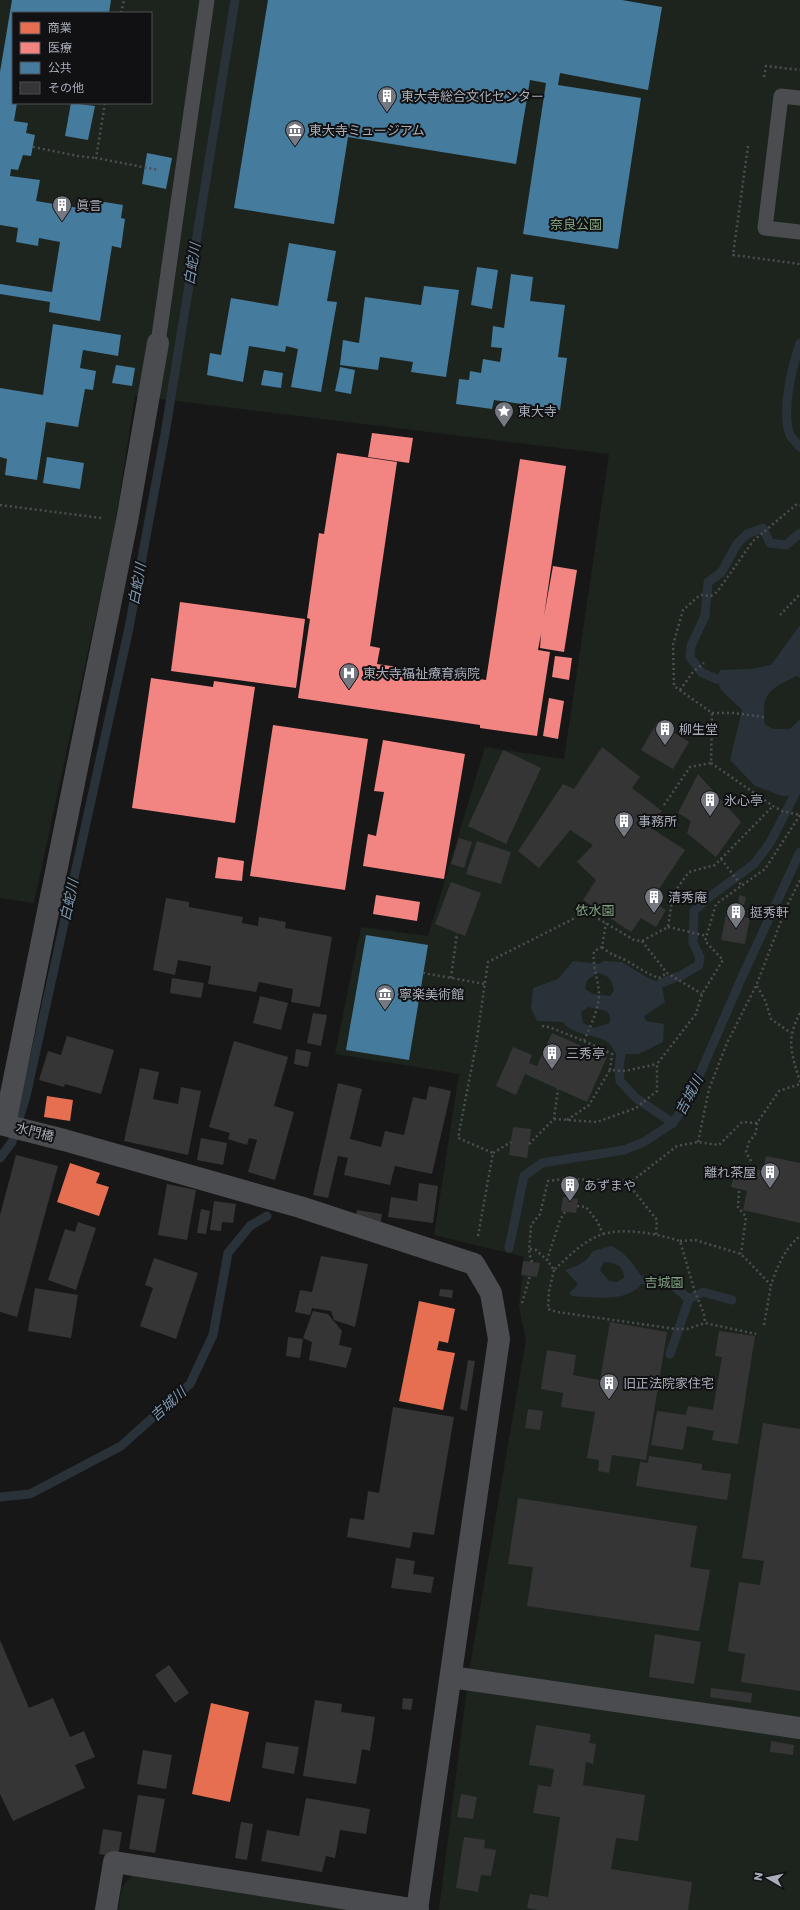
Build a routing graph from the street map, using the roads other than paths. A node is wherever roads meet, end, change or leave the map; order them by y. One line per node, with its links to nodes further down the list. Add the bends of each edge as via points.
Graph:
1 (207, 0): 4 (lane)
2 (800, 98): 3 (lane, via 781,96 765,228)
3 (800, 232)
4 (158, 343): 5 (street, via 127,522)
5 (2, 1124): 6 (street, 水門橋, via 300,1207 474,1264 491,1293 499,1339)
6 (451, 1677): 7 (street); 9 (street)
7 (800, 1728)
8 (106, 1910): 9 (street, via 114,1862)
9 (418, 1910)

